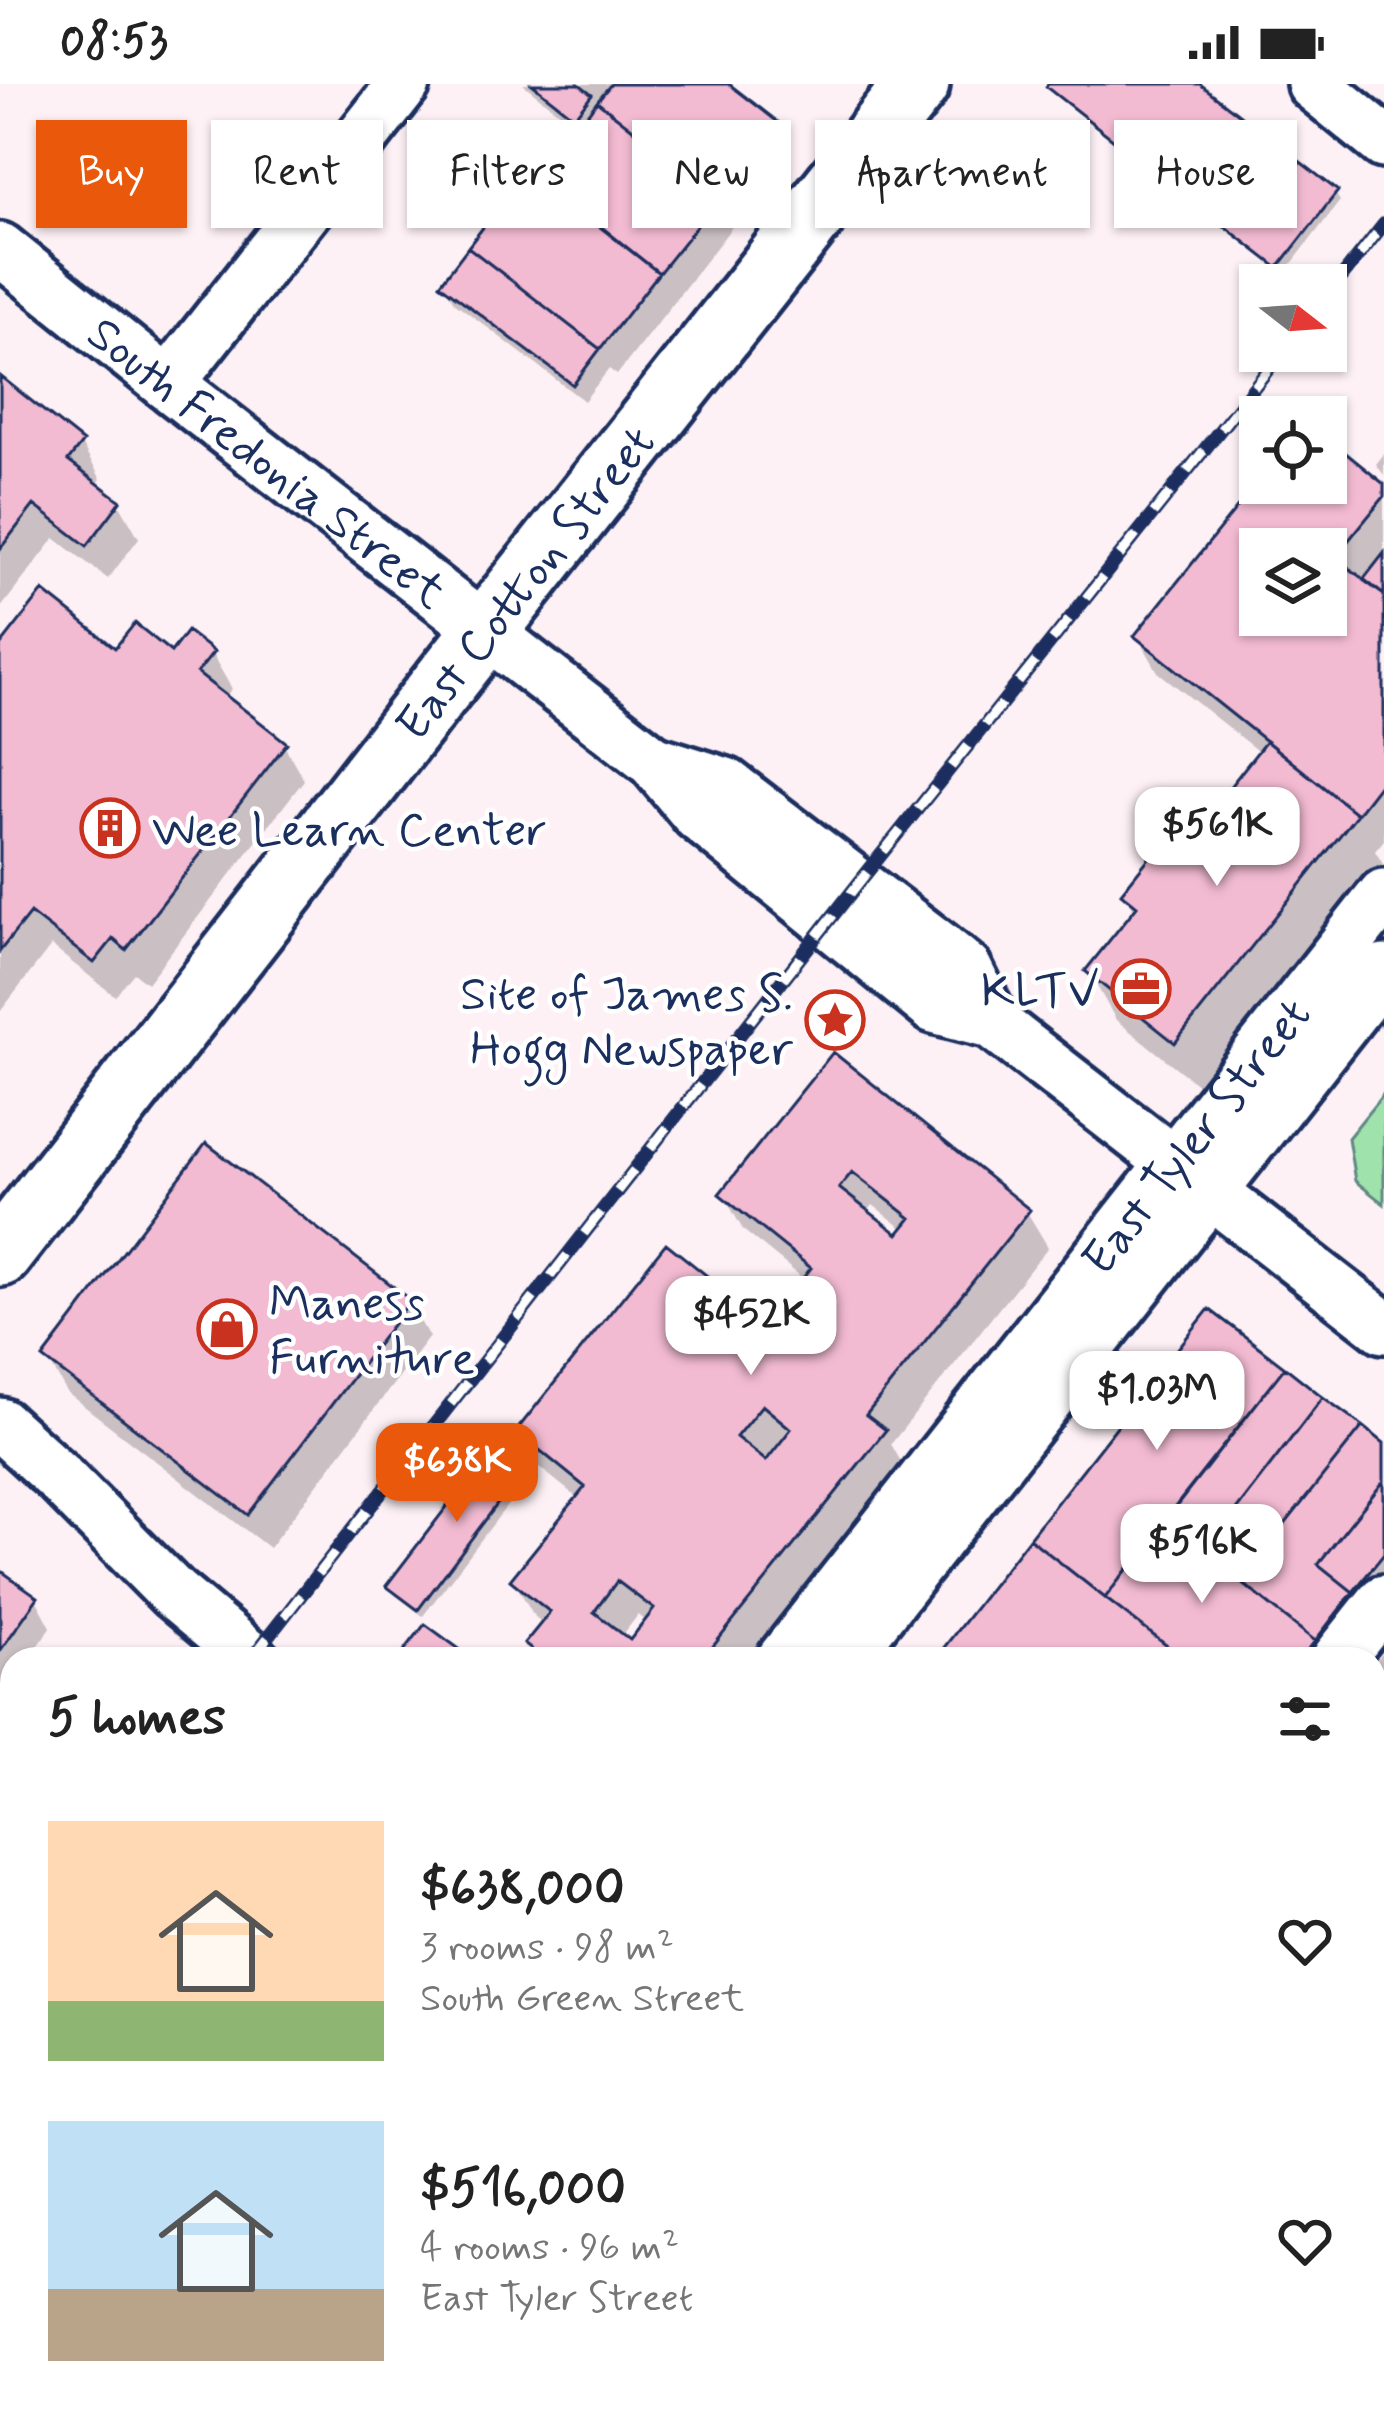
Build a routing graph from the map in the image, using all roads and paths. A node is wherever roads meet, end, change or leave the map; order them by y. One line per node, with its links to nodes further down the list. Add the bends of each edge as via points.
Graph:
1 (404, 84): 6 (street)
2 (917, 84): 7 (main road, East Cotton Street)
3 (1313, 84): 4 (street)
4 (1384, 142)
5 (0, 249): 6 (street, South Fredonia Street)
6 (168, 384): 7 (street, South Fredonia Street)
7 (486, 632): 10 (street, South Fredonia Street, via 653,760 726,784 843,904 966,969 992,1022); 11 (main road, East Cotton Street)
8 (1384, 896): 10 (street, East Tyler Street)
9 (1384, 971): 10 (street, East Tyler Street)
10 (1191, 1177): 12 (street); 16 (street, East Tyler Street); 17 (street, East Tyler Street)
11 (0, 1254)
12 (1384, 1327)
13 (0, 1424): 15 (street)
14 (1384, 1601): 18 (street)
15 (237, 1647)
16 (793, 1647)
17 (852, 1647)
18 (1348, 1647)

